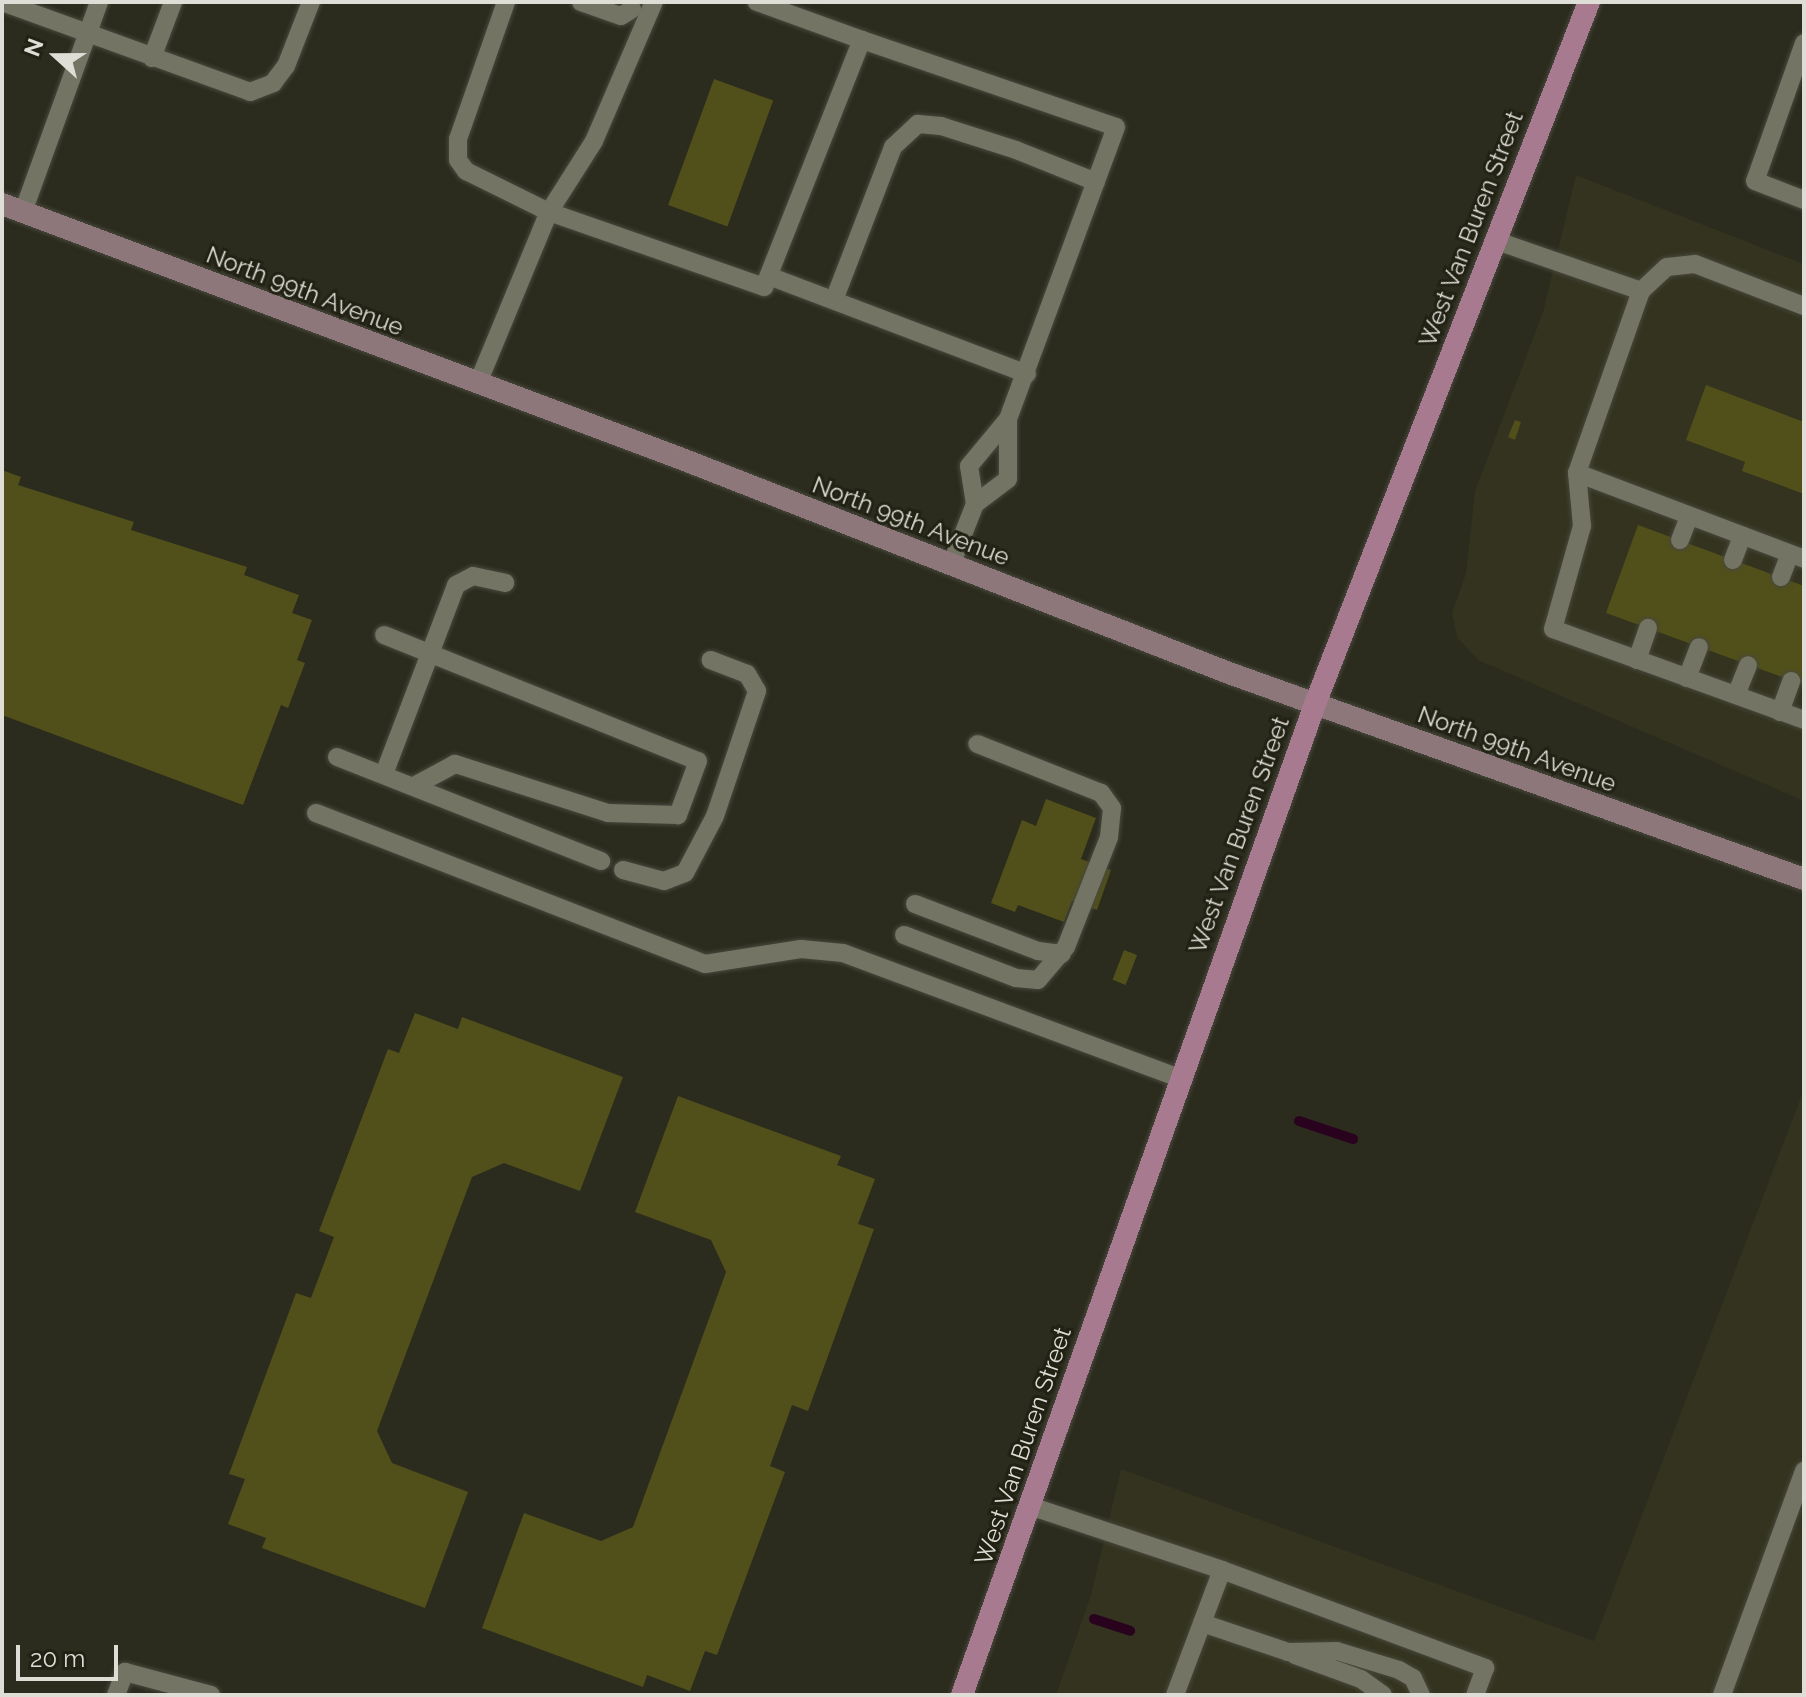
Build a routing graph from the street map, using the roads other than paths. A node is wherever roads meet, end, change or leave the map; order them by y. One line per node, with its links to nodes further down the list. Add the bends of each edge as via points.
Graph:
1 (2, 2): 10 (lane)
2 (99, 2): 10 (lane)
3 (173, 2): 13 (lane)
4 (311, 2): 13 (lane, via 286,66 263,91 233,87)
5 (506, 2): 17 (lane, via 458,139 458,160 466,171)
6 (581, 2): 9 (lane, via 621,16)
7 (757, 2): 11 (lane)
8 (1589, 2): 18 (main road, West Van Buren Street)
9 (640, 8): 17 (lane, via 594,141)
10 (88, 34): 13 (lane); 16 (lane)
11 (862, 40): 14 (lane, via 1116,127); 19 (lane)
12 (1804, 43): 15 (lane, via 1755,181)
13 (152, 58)
14 (1096, 182): 21 (lane, via 1016,150 918,124 893,147); 23 (lane)
15 (1804, 200)
16 (12, 208): 24 (main road, North 99th Avenue)
17 (549, 212): 19 (lane, via 764,287); 24 (lane)
18 (1494, 240): 20 (lane); 46 (main road, West Van Buren Street)
19 (769, 276): 21 (lane)
20 (1641, 291): 22 (lane, via 1667,267 1695,264); 26 (lane)
21 (834, 300): 23 (lane)
22 (1804, 306)
23 (1027, 374): 25 (lane)
24 (478, 383): 33 (main road, North 99th Avenue)
25 (1008, 419): 27 (lane, via 969,466); 27 (lane, via 1008,479)
26 (1577, 473): 28 (lane); 41 (lane, via 1582,526 1553,629)
27 (975, 504): 33 (lane)
28 (1689, 516): 29 (lane); 30 (lane)
29 (1742, 536): 31 (lane); 32 (lane)
30 (1680, 540)
31 (1797, 556): 34 (lane)
32 (1733, 560)
33 (951, 565): 46 (main road, North 99th Avenue)
34 (1781, 577)
35 (505, 583): 39 (lane, via 473,576 456,585)
36 (1648, 628): 41 (lane)
37 (384, 635): 39 (lane)
38 (1699, 647): 43 (lane)
39 (430, 654): 51 (lane); 53 (lane)
40 (711, 660): 52 (lane, via 747,674 757,691)
41 (1637, 660): 43 (lane)
42 (1748, 665): 45 (lane)
43 (1687, 678): 45 (lane)
44 (1791, 681): 47 (lane)
45 (1736, 695): 47 (lane)
46 (1315, 704): 58 (main road, North 99th Avenue); 62 (main road, West Van Buren Street)
47 (1780, 712): 48 (lane)
48 (1804, 720)
49 (977, 744): 61 (lane, via 1083,784 1101,793 1112,808 1109,837)
50 (337, 757): 53 (lane)
51 (698, 761): 52 (lane); 54 (lane, via 678,815 608,813 455,764)
52 (730, 772): 57 (lane, via 715,816 685,873 664,881)
53 (384, 774): 54 (lane)
54 (414, 786): 56 (lane)
55 (316, 813): 62 (lane, via 705,964 801,949 843,953)
56 (601, 861)
57 (623, 870)
58 (1804, 879)
59 (915, 904): 61 (lane, via 1038,951)
60 (904, 935): 61 (lane, via 1016,978 1038,980)
61 (1062, 954)
62 (1179, 1078): 64 (main road, West Van Buren Street)
63 (1804, 1471): 75 (lane)
64 (1030, 1506): 65 (lane); 70 (main road, West Van Buren Street)
65 (1222, 1570): 66 (lane); 74 (lane, via 1485,1668)
66 (1202, 1623): 67 (lane); 71 (lane)
67 (1288, 1652): 72 (lane, via 1361,1679); 73 (lane, via 1337,1651 1399,1670 1419,1685)
68 (116, 1695): 69 (lane, via 125,1672)
69 (211, 1695)
70 (962, 1695)
71 (1175, 1695)
72 (1383, 1695)
73 (1421, 1695)
74 (1475, 1695)
75 (1722, 1695)

